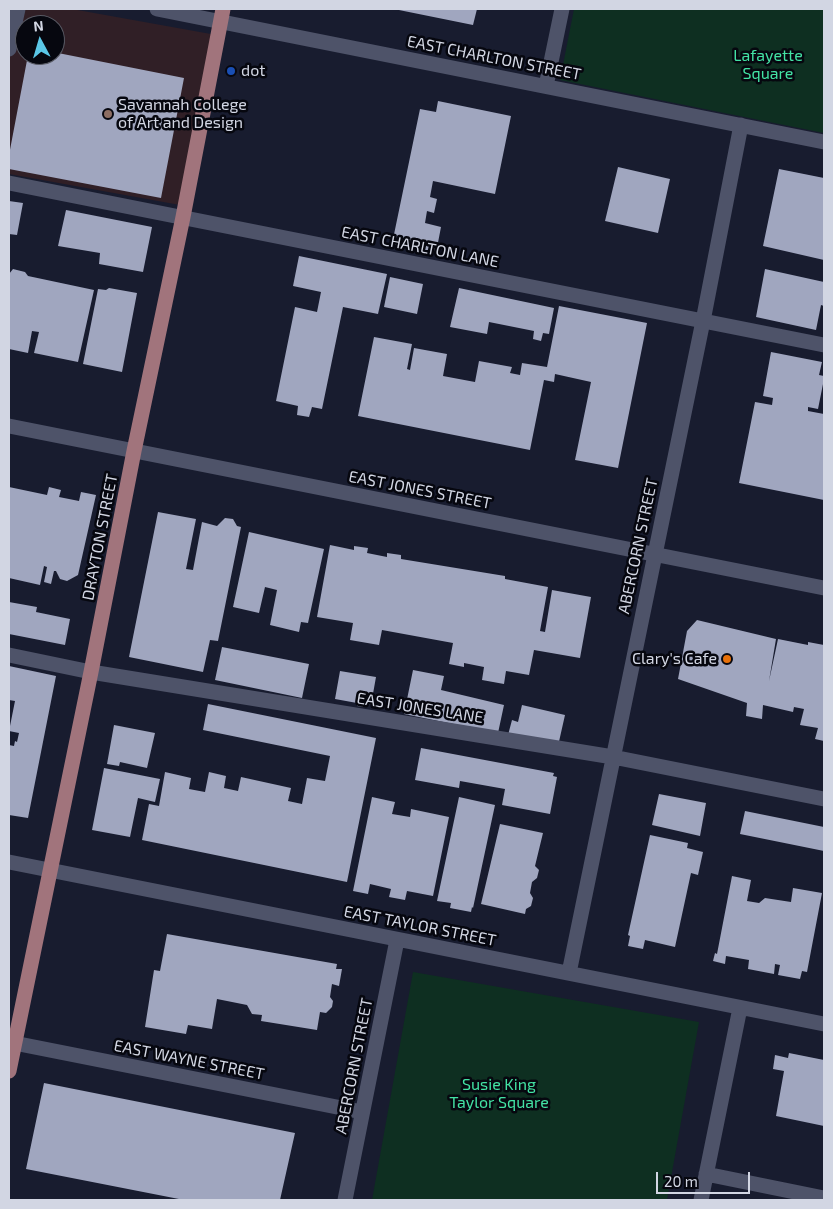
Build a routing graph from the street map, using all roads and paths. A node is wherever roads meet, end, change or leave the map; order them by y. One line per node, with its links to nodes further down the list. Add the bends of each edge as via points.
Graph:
1 (18, 9): 5 (street)
2 (156, 9): 4 (street, EAST CHARLTON STREET)
3 (562, 9): 6 (street)
4 (222, 15): 6 (street, EAST CHARLTON STREET); 10 (main road, DRAYTON STREET)
5 (9, 48)
6 (546, 86): 7 (street, EAST CHARLTON STREET)
7 (741, 125): 8 (street, EAST CHARLTON STREET); 11 (street, ABERCORN STREET)
8 (824, 142)
9 (9, 183): 10 (street, EAST CHARLTON LANE)
10 (183, 217): 11 (street, EAST CHARLTON LANE); 14 (main road, DRAYTON STREET)
11 (703, 321): 12 (street, EAST CHARLTON LANE); 15 (street, ABERCORN STREET)
12 (824, 345)
13 (9, 426): 14 (street, EAST JONES STREET)
14 (134, 451): 15 (street, EAST JONES STREET); 18 (main road, DRAYTON STREET)
15 (654, 554): 16 (street, EAST JONES STREET); 19 (street, ABERCORN STREET)
16 (824, 588)
17 (9, 655): 18 (street, EAST JONES LANE)
18 (91, 672): 19 (street, EAST JONES LANE); 22 (main road, DRAYTON STREET)
19 (613, 758): 20 (street, EAST JONES LANE); 24 (street, ABERCORN STREET)
20 (824, 799)
21 (9, 862): 22 (street, EAST TAYLOR STREET)
22 (49, 870): 23 (street, EAST TAYLOR STREET); 27 (main road, DRAYTON STREET)
23 (397, 940): 24 (street, EAST TAYLOR STREET); 29 (street, ABERCORN STREET)
24 (569, 974): 25 (street, EAST TAYLOR STREET)
25 (740, 1008): 26 (street, EAST TAYLOR STREET); 30 (street)
26 (824, 1024)
27 (12, 1043): 28 (main road, DRAYTON STREET); 29 (street, EAST WAYNE STREET)
28 (9, 1071)
29 (362, 1112): 32 (street, ABERCORN STREET)
30 (706, 1174): 31 (street); 33 (street)
31 (824, 1198)
32 (344, 1200)
33 (701, 1200)

